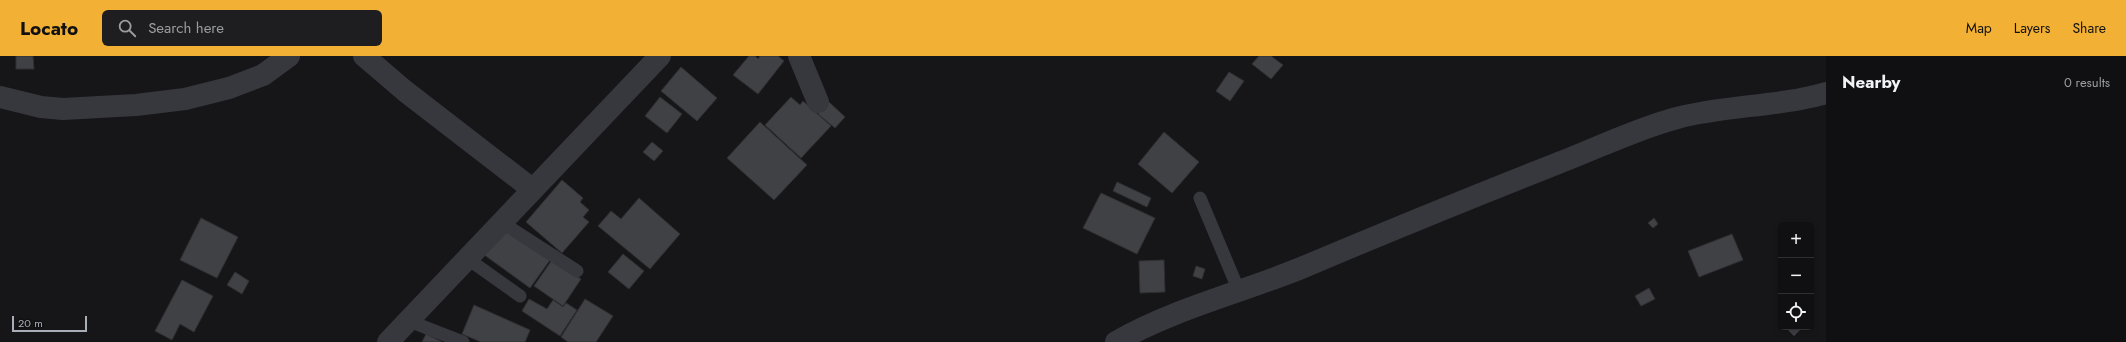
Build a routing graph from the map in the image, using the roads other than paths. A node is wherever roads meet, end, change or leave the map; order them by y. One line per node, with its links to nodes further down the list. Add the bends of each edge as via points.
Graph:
1 (289, 56): 6 (street, via 263,75 229,88 185,99 63,109)
2 (364, 56): 8 (street, via 405,92)
3 (660, 56): 8 (street)
4 (799, 56): 7 (street)
5 (1826, 93): 13 (street, via 1675,119)
6 (0, 97)
7 (818, 102)
8 (532, 189): 10 (street)
9 (1200, 198): 13 (lane)
10 (501, 222): 11 (street); 12 (lane)
11 (468, 259): 14 (lane); 15 (street)
12 (576, 271)
13 (1239, 291): 18 (street, via 1157,322)
14 (520, 296)
15 (409, 322): 16 (street); 17 (lane)
16 (388, 342)
17 (463, 342)
18 (1116, 342)

